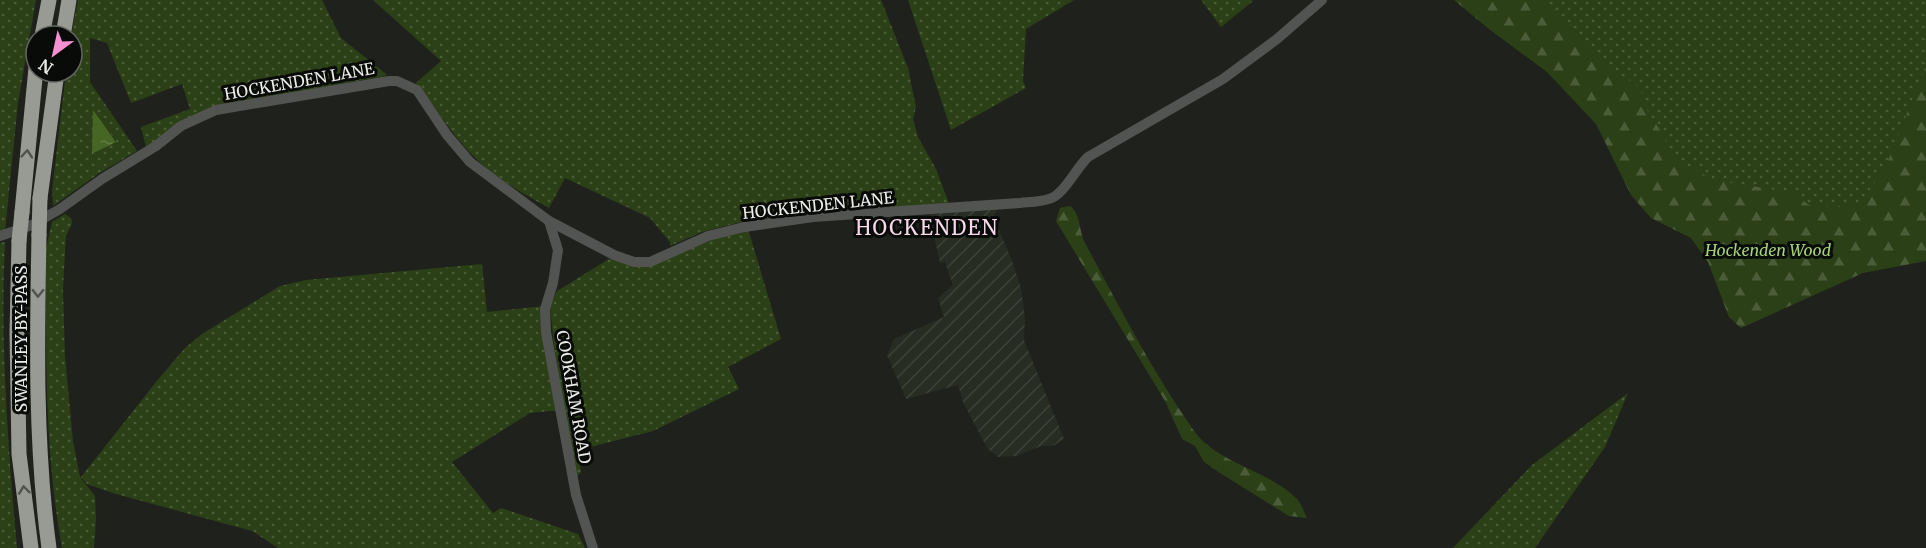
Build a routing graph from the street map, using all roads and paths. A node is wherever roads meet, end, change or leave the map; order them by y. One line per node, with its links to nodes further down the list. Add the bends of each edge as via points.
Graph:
1 (49, 0): 4 (highway)
2 (69, 0): 5 (highway)
3 (1322, 0): 9 (street, HOCKENDEN LANE, via 1223,79 1088,157 1059,194 1050,199 744,227 708,236 650,262 634,262 614,255)
4 (44, 24)
5 (65, 24)
6 (34, 84): 12 (highway, SWANLEY BY-PASS, one-way to 6, bridge, via 19,454 17,333 21,212)
7 (55, 84): 13 (highway, SWANLEY BY-PASS, one-way to 13, bridge, via 40,198 37,333 40,444)
8 (549, 221): 9 (street, HOCKENDEN LANE); 10 (street, HOCKENDEN LANE, via 470,162 417,90 389,81 216,110 182,126 60,209 32,225); 11 (street, COOKHAM ROAD)
9 (574, 235): 11 (street)
10 (0, 236)
11 (558, 250): 14 (street, COOKHAM ROAD, via 545,309 546,332 576,495)
12 (31, 548)
13 (49, 548)
14 (593, 548)

